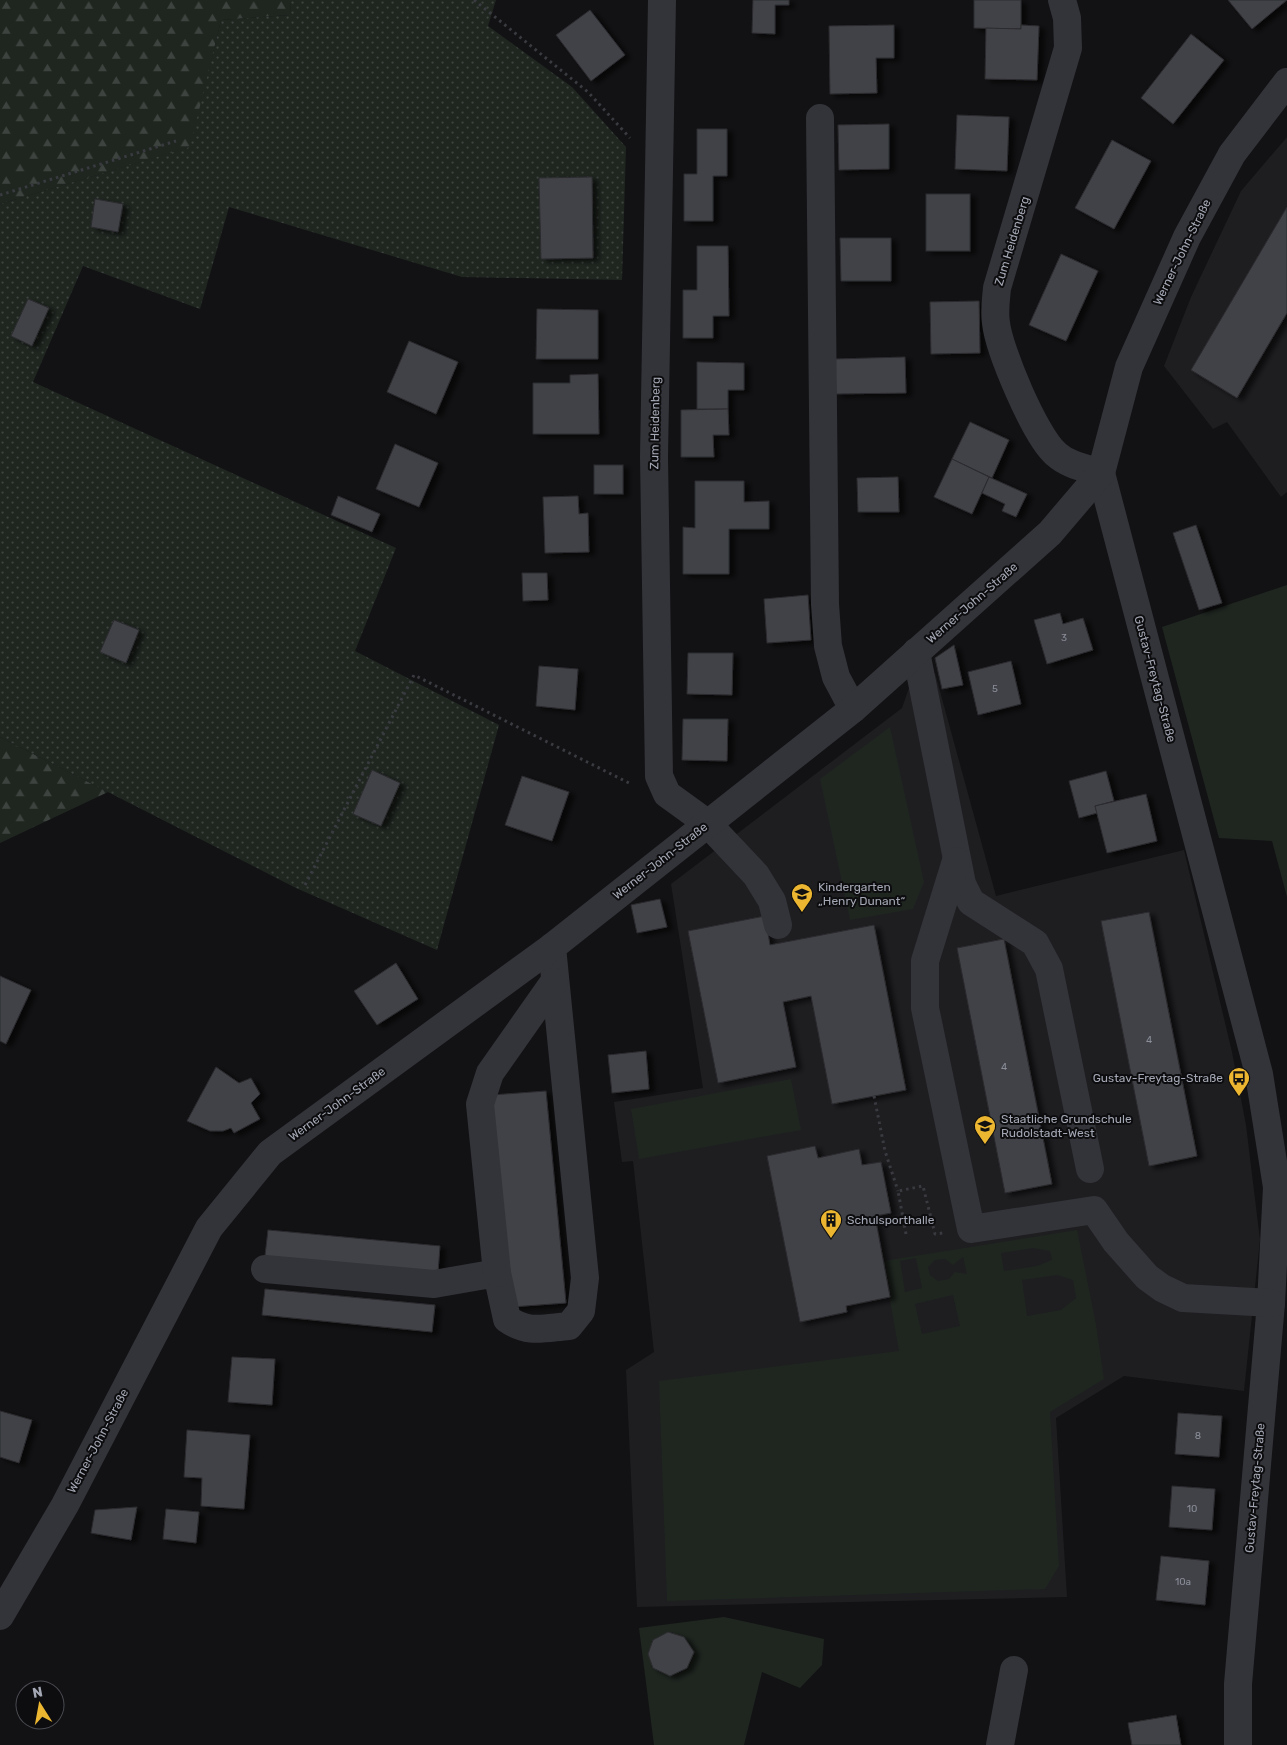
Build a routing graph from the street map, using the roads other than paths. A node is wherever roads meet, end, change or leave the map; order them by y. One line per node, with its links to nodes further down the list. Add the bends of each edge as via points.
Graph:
1 (662, 0): 8 (street, Zum Heidenberg, via 654,496 659,776 667,794)
2 (1062, 0): 5 (street, Zum Heidenberg, via 1067,18 1068,48 997,288 996,323 1002,348 1034,422 1055,453 1071,464)
3 (1287, 82): 5 (street, Werner-John-Straße, via 1232,154 1187,237 1130,367)
4 (820, 118): 7 (street, via 825,604 828,646 836,677)
5 (1101, 473): 6 (street, Werner-John-Straße, via 1050,533); 16 (street, Gustav-Freytag-Straße, via 1259,1074 1276,1187)
6 (916, 652): 7 (street, Werner-John-Straße); 9 (street)
7 (853, 709): 8 (street, Werner-John-Straße)
8 (707, 823): 10 (street, via 756,876 772,901); 11 (street, Werner-John-Straße)
9 (956, 861): 13 (street, via 971,902 1035,943 1049,969); 16 (street, via 925,961 925,1008 971,1229 1094,1210 1116,1242 1147,1277 1162,1288 1183,1298)
10 (778, 925)
11 (552, 947): 12 (street); 17 (street, Werner-John-Straße, via 270,1153 209,1228 65,1504)
12 (554, 982): 15 (street, via 490,1073 480,1104); 15 (street, via 584,1278 581,1311 569,1326 520,1328 507,1319)
13 (1090, 1169)
14 (265, 1269): 15 (street, via 434,1284)
15 (498, 1273)
16 (1271, 1303): 20 (street, Gustav-Freytag-Straße, via 1238,1684)
17 (0, 1616)
18 (1014, 1670): 19 (street)
19 (1000, 1745)
20 (1238, 1745)

